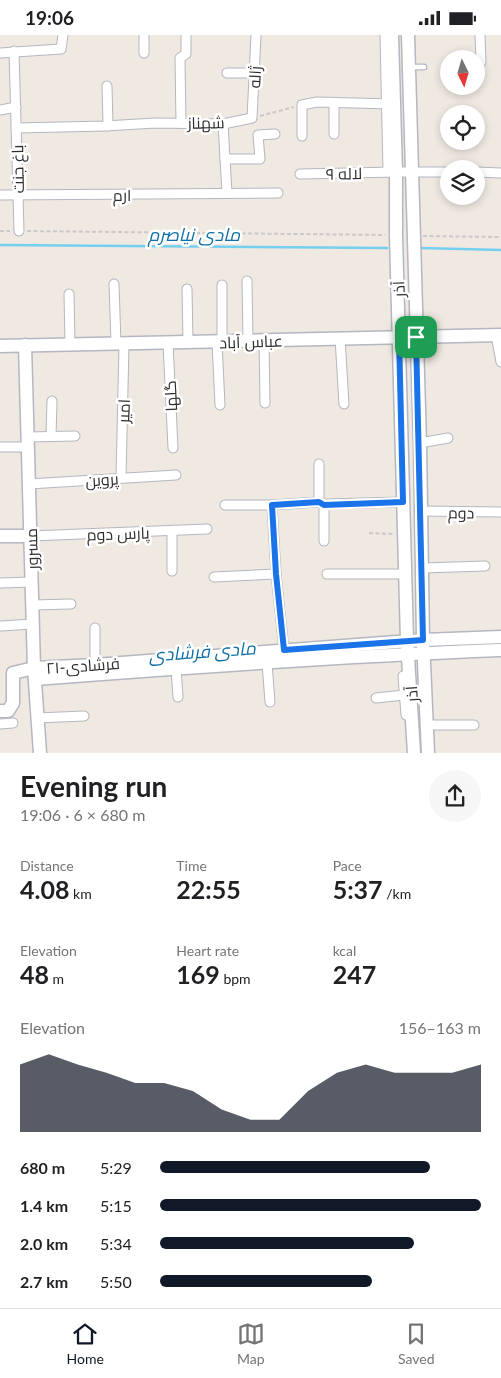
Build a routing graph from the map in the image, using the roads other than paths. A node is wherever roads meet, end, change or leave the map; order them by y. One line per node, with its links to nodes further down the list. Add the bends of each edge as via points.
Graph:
1 (63, 35): 10 (street, via 61,49)
2 (144, 35): 12 (street)
3 (186, 35): 23 (street, via 186,54 180,58)
4 (256, 35): 16 (street, ژاله)
5 (385, 35): 19 (street, آذر)
6 (392, 35): 19 (main road, آذر)
7 (408, 35): 13 (main road, آذر)
8 (480, 35): 9 (street)
9 (481, 50)
10 (14, 51): 11 (street); 20 (street, باغ جنت)
11 (0, 53)
12 (144, 53)
13 (409, 67): 14 (lane); 32 (main road, آذر)
14 (424, 67)
15 (228, 73): 16 (street)
16 (254, 73): 22 (street, ژاله)
17 (107, 86): 25 (street)
18 (334, 103): 19 (street); 28 (street); 29 (street, via 302,105)
19 (390, 104): 31 (main road, آذر)
20 (16, 107): 21 (street); 26 (street, باغ جنت)
21 (0, 110)
22 (252, 118): 24 (street, شهناز)
23 (181, 123): 24 (street, شهناز); 25 (street, شهناز)
24 (223, 124): 30 (street)
25 (108, 126): 26 (street, شهناز)
26 (16, 128): 39 (street, باغ جنت)
27 (275, 134): 30 (street, via 258,135 260,159)
28 (334, 134)
29 (302, 136)
30 (225, 159): 37 (street)
31 (392, 172): 32 (street, ۹ لاله); 36 (street, ۹ لاله); 42 (main road, آذر)
32 (412, 172): 33 (street, ۹ لاله); 43 (main road, آذر)
33 (440, 172)
34 (485, 172): 35 (street)
35 (501, 173)
36 (300, 174)
37 (227, 193): 38 (street, ارم); 39 (street, ارم)
38 (278, 193)
39 (18, 194): 40 (street, ارم); 41 (street, باغ جنت)
40 (1, 195)
41 (19, 231)
42 (396, 235): 43 (main road); 50 (main road, آذر)
43 (413, 235): 51 (main road, آذر)
44 (247, 281): 54 (street)
45 (114, 284): 58 (street, امیر)
46 (222, 285): 56 (street)
47 (187, 289): 55 (street)
48 (69, 294): 60 (street)
49 (499, 335): 51 (main road, عباس آباد); 62 (street)
50 (399, 337): 51 (main road, عباس آباد); 52 (main road, عباس آباد); 78 (main road, آذر)
51 (416, 337): 71 (main road, آذر)
52 (340, 338): 53 (main road, عباس آباد); 65 (street)
53 (264, 340): 54 (main road, عباس آباد); 64 (street)
54 (248, 341): 56 (main road, عباس آباد)
55 (188, 342): 56 (main road, عباس آباد); 57 (main road, عباس آباد)
56 (220, 342): 66 (street)
57 (168, 343): 58 (main road, عباس آباد); 73 (street, گلها)
58 (120, 344): 60 (main road, عباس آباد); 76 (street, امیر)
59 (24, 345): 60 (main road, عباس آباد); 61 (main road, عباس آباد); 70 (main road, مسرور)
60 (70, 345)
61 (0, 346)
62 (501, 362)
63 (52, 401): 67 (street)
64 (265, 403)
65 (344, 404)
66 (220, 405)
67 (51, 436): 68 (street); 70 (street)
68 (75, 436)
69 (448, 438): 71 (street)
70 (28, 442): 72 (street); 77 (main road, مسرور)
71 (420, 443): 82 (main road, آذر)
72 (0, 447)
73 (173, 448)
74 (319, 463): 79 (street)
75 (176, 475): 76 (street, پروین)
76 (121, 478): 77 (street, پروین)
77 (29, 484): 87 (main road, مسرور)
78 (401, 502): 79 (street); 94 (main road, آذر); 94 (street, آذر)
79 (321, 503): 81 (street); 88 (street)
80 (225, 505): 81 (street)
81 (272, 505): 92 (street)
82 (421, 511): 83 (street, دوم); 90 (main road, آذر)
83 (501, 512)
84 (206, 529): 85 (street, پارس دوم)
85 (172, 531): 87 (street, پارس دوم); 91 (street)
86 (0, 536): 87 (main road)
87 (30, 536): 96 (main road, مسرور)
88 (324, 541)
89 (486, 566): 90 (street)
90 (423, 568): 104 (main road, آذر)
91 (172, 571)
92 (276, 574): 95 (street); 106 (street)
93 (327, 574): 94 (street)
94 (403, 574): 105 (main road, آذر)
95 (214, 577)
96 (32, 582): 97 (street); 99 (main road, مسرور)
97 (0, 583)
98 (72, 604): 99 (street)
99 (33, 605): 100 (main road, مسرور)
100 (33, 624): 101 (street); 113 (main road, مسرور)
101 (1, 626)
102 (95, 628): 111 (street)
103 (501, 637): 104 (main road, ۲۱-فرشادی)
104 (423, 640): 105 (main road, ۲۱-فرشادی); 108 (main road, آذر)
105 (404, 641): 106 (main road, ۲۱-فرشادی); 109 (main road, آذر)
106 (284, 650): 111 (main road, ۲۱-فرشادی)
107 (501, 650): 108 (main road)
108 (424, 653): 109 (main road); 123 (main road, آذر)
109 (405, 655): 110 (main road); 114 (street, آذر); 125 (main road, آذر)
110 (267, 663): 112 (main road); 117 (street)
111 (95, 665): 113 (main road, ۲۱-فرشادی)
112 (176, 668): 113 (main road); 115 (street)
113 (35, 674): 118 (main road, via 13,673 13,703 8,711); 120 (main road, مسرور)
114 (404, 695): 116 (street); 125 (street, آذر)
115 (178, 697)
116 (376, 697)
117 (270, 703)
118 (0, 711)
119 (84, 716): 120 (street)
120 (37, 718): 126 (main road, مسرور)
121 (13, 723): 122 (street)
122 (0, 724)
123 (427, 725): 124 (street); 129 (main road, آذر)
124 (474, 725)
125 (410, 731): 127 (street, آذر); 128 (main road, آذر)
126 (40, 753)
127 (408, 753)
128 (414, 753)
129 (428, 753)

